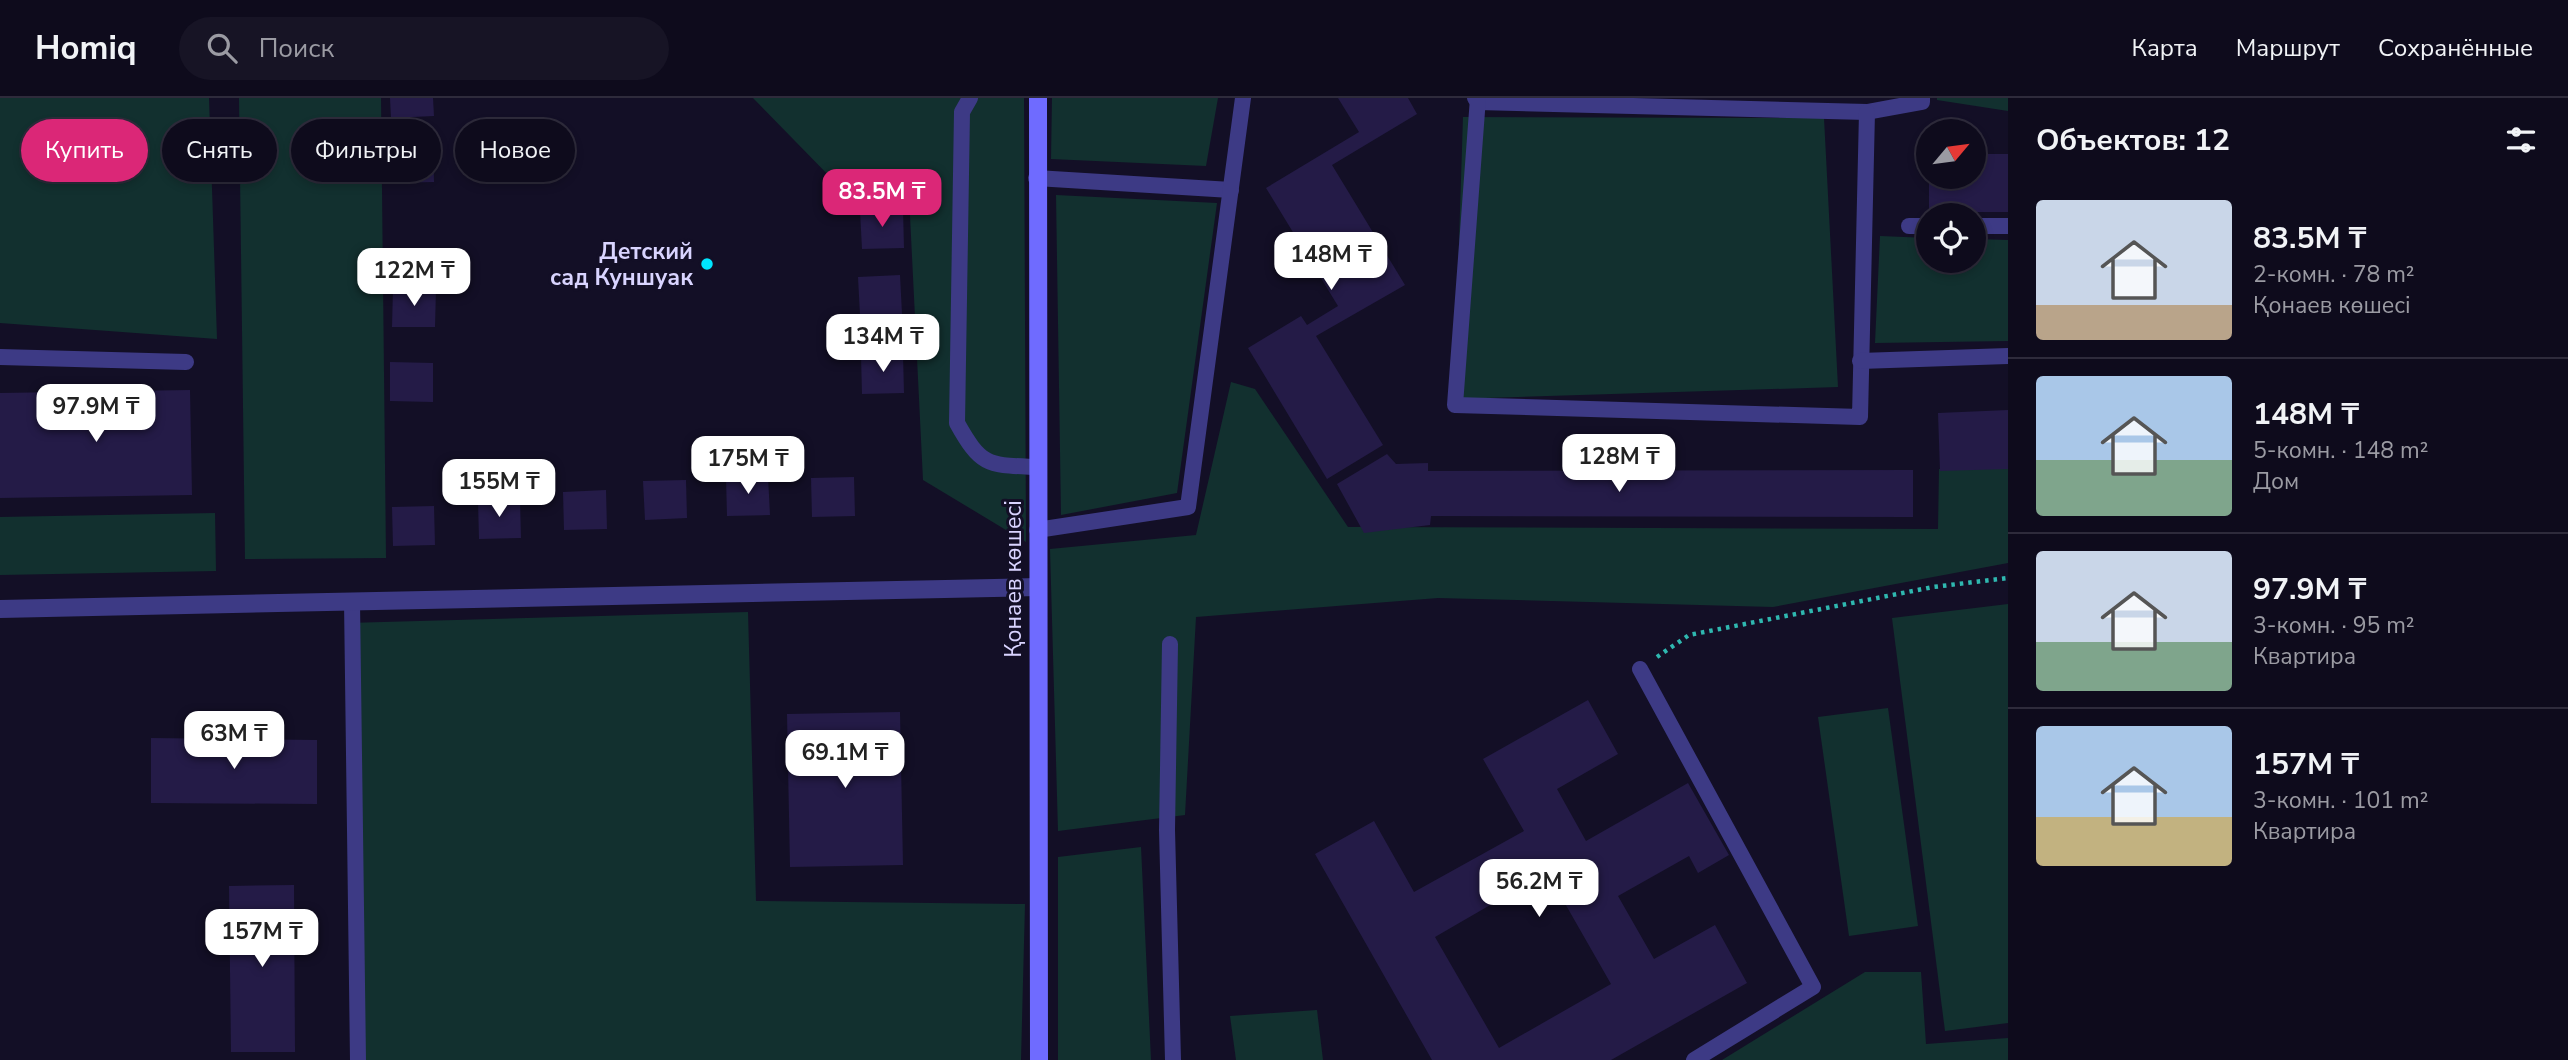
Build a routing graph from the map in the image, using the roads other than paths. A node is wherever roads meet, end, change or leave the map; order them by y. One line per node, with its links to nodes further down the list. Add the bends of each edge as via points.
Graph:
1 (970, 98): 17 (lane, via 962,113 957,423 970,446 992,465)
2 (1038, 98): 7 (street, Қонаев көшесі)
3 (1242, 98): 8 (lane)
4 (1922, 98): 6 (lane, via 1922,102)
5 (1477, 99): 6 (lane); 15 (lane, via 1455,405 1860,417)
6 (1867, 112): 15 (lane)
7 (1037, 178): 8 (lane); 17 (street, Қонаев көшесі)
8 (1231, 190): 18 (lane, via 1188,508)
9 (1909, 226): 10 (lane)
10 (1916, 226)
11 (1986, 226): 12 (lane)
12 (2008, 226)
13 (2008, 356): 15 (lane)
14 (0, 357): 16 (lane)
15 (1860, 361)
16 (186, 362)
17 (1038, 467): 18 (street, Қонаев көшесі)
18 (1037, 530): 19 (street, Қонаев көшесі)
19 (1038, 587): 20 (street); 25 (street, Қонаев көшесі)
20 (352, 601): 21 (street); 24 (lane)
21 (0, 609)
22 (1170, 644): 26 (lane, via 1167,830)
23 (1640, 669): 27 (lane, via 1813,987)
24 (358, 1060)
25 (1039, 1060)
26 (1173, 1060)
27 (1694, 1060)

